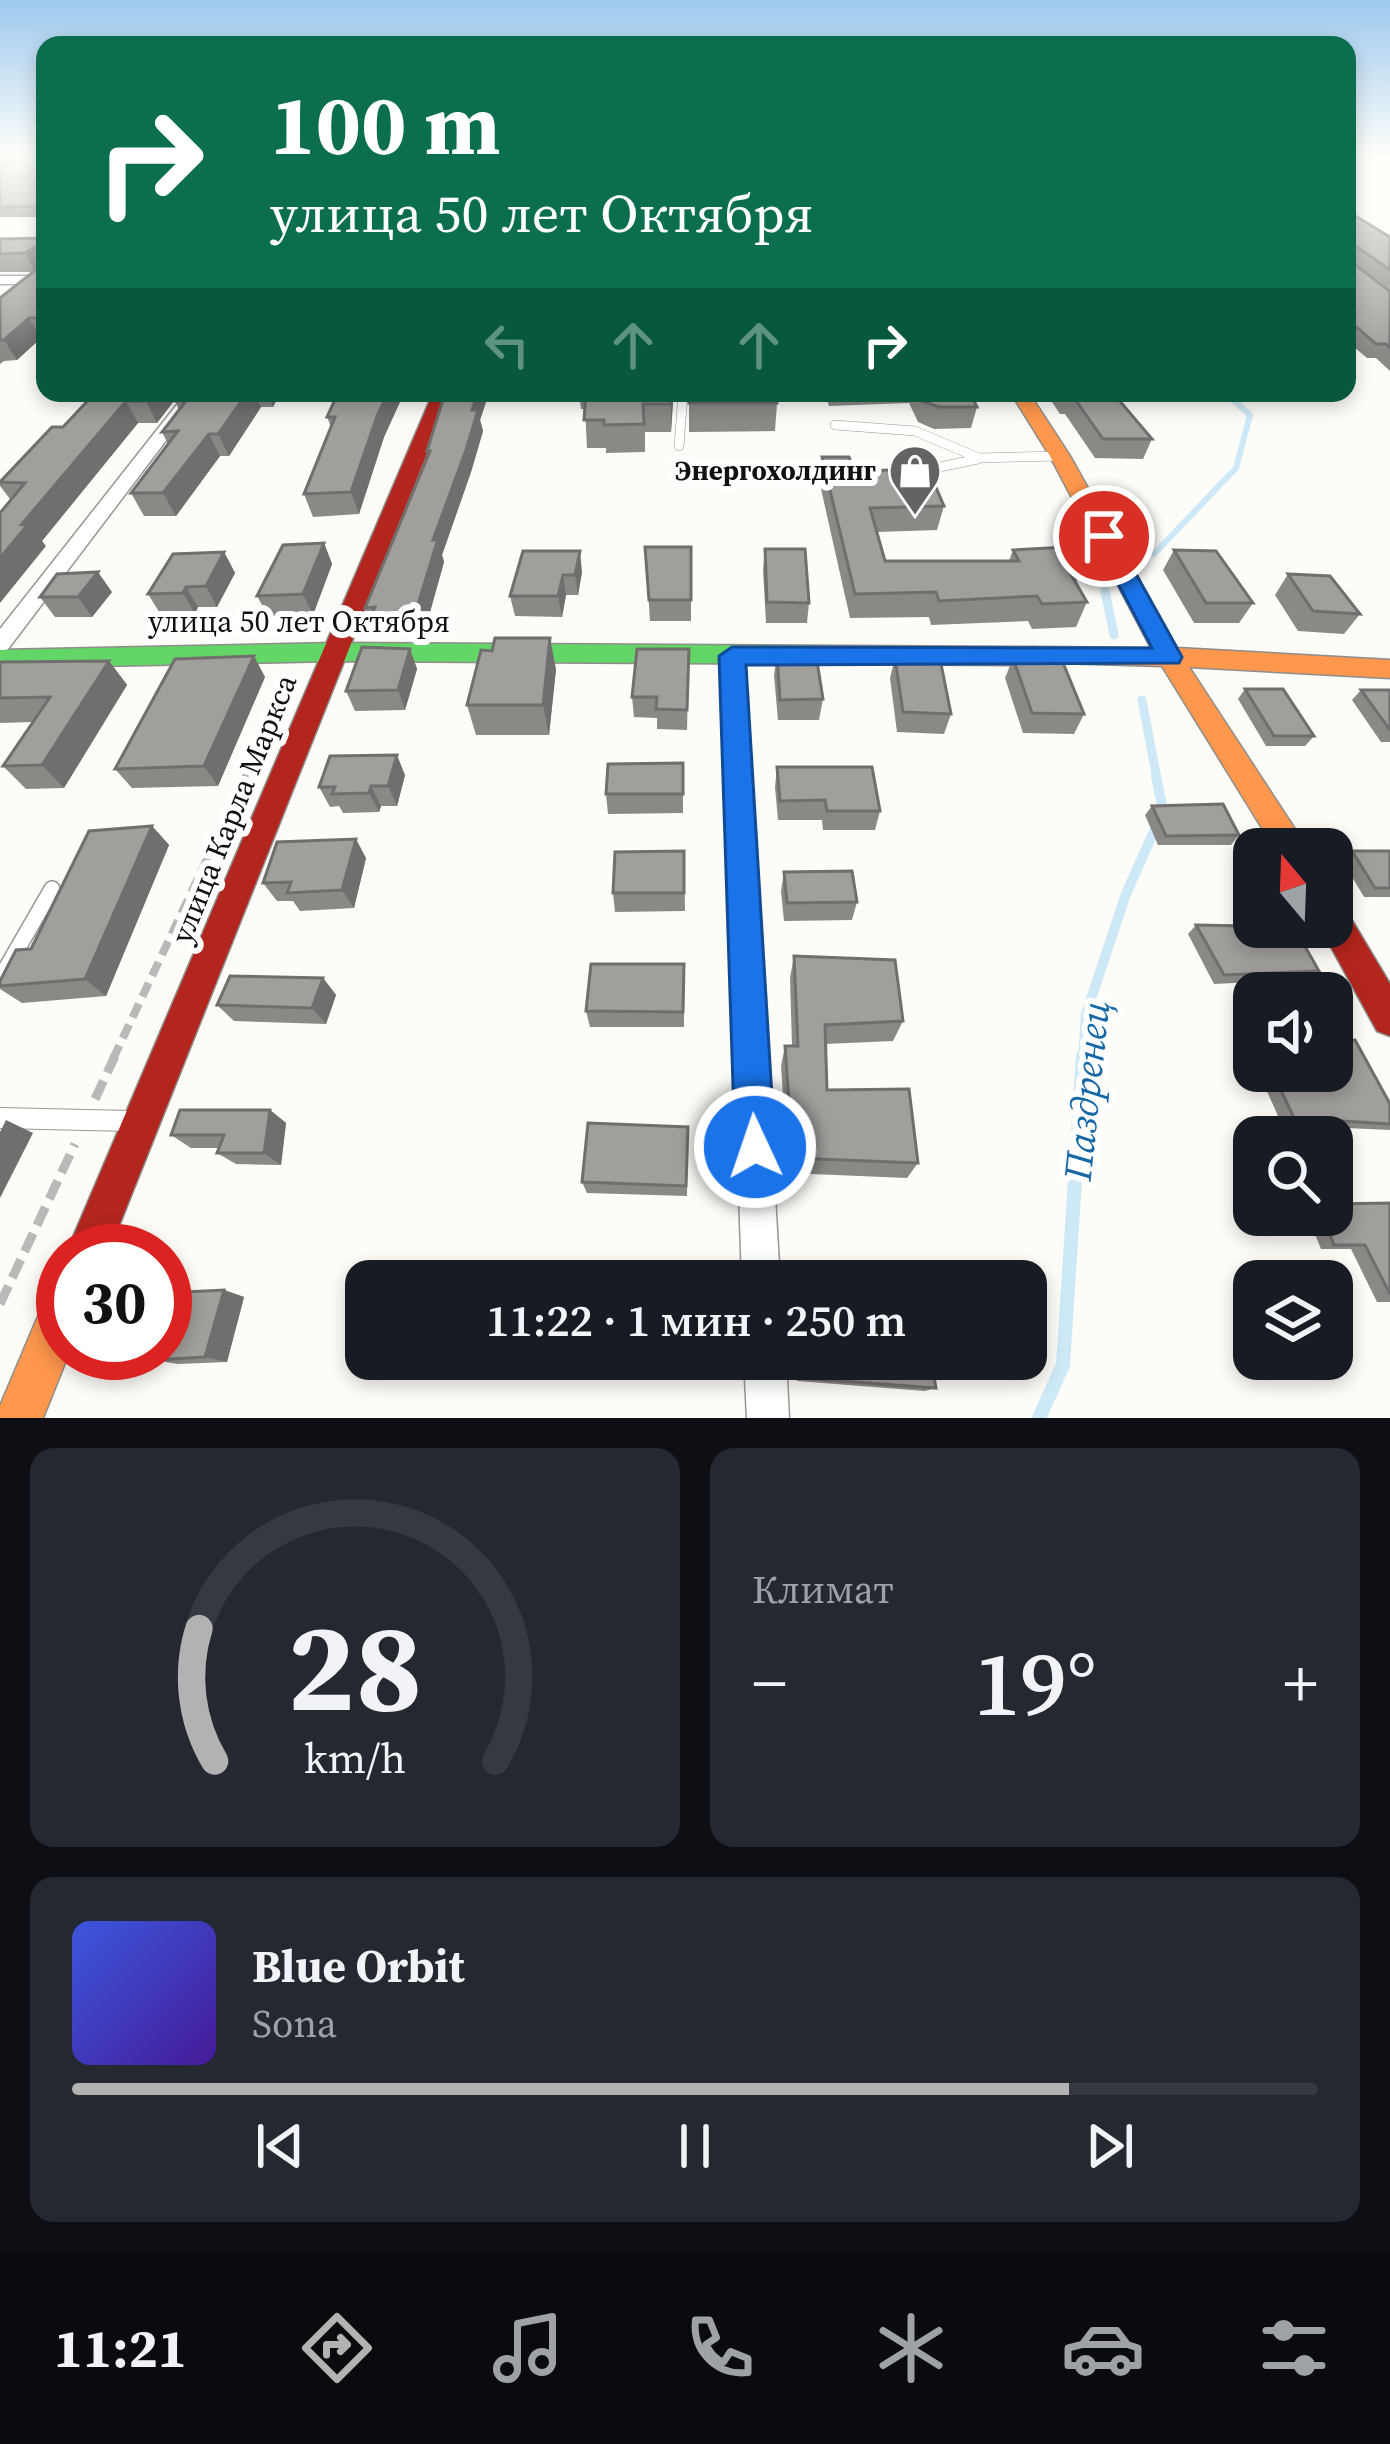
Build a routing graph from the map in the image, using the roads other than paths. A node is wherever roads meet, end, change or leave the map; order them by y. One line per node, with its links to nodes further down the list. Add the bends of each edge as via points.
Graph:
1 (36, 278): 2 (street)
2 (0, 280)
3 (1356, 280): 5 (street)
4 (1356, 281): 7 (street)
5 (1390, 281)
6 (36, 283): 8 (street)
7 (1390, 302)
8 (0, 311)
9 (187, 402): 20 (street)
10 (438, 402): 21 (street, улица Карла Маркса)
11 (682, 402): 14 (lane)
12 (1026, 402): 15 (street)
13 (836, 425): 16 (lane, via 915,431)
14 (679, 446)
15 (1060, 456): 16 (lane); 23 (street)
16 (979, 458): 19 (lane)
17 (789, 471): 18 (lane)
18 (886, 471)
19 (908, 472)
20 (0, 644)
21 (335, 652): 22 (street, улица 50 лет Октября); 24 (street, улица 50 лет Октября); 32 (street, улица Карла Маркса)
22 (732, 656): 23 (street, улица 50 лет Октября); 34 (street)
23 (1169, 657): 25 (street, улица 50 лет Октября); 26 (street)
24 (0, 659)
25 (1390, 669)
26 (1279, 828)
27 (52, 889): 29 (lane)
28 (1349, 948): 30 (street)
29 (0, 979)
30 (1390, 1018)
31 (0, 1118): 32 (lane)
32 (141, 1121): 33 (street, улица Карла Маркса)
33 (99, 1224)
34 (760, 1260)
35 (36, 1377): 37 (street)
36 (766, 1380): 38 (street)
37 (19, 1418)
38 (767, 1418)

